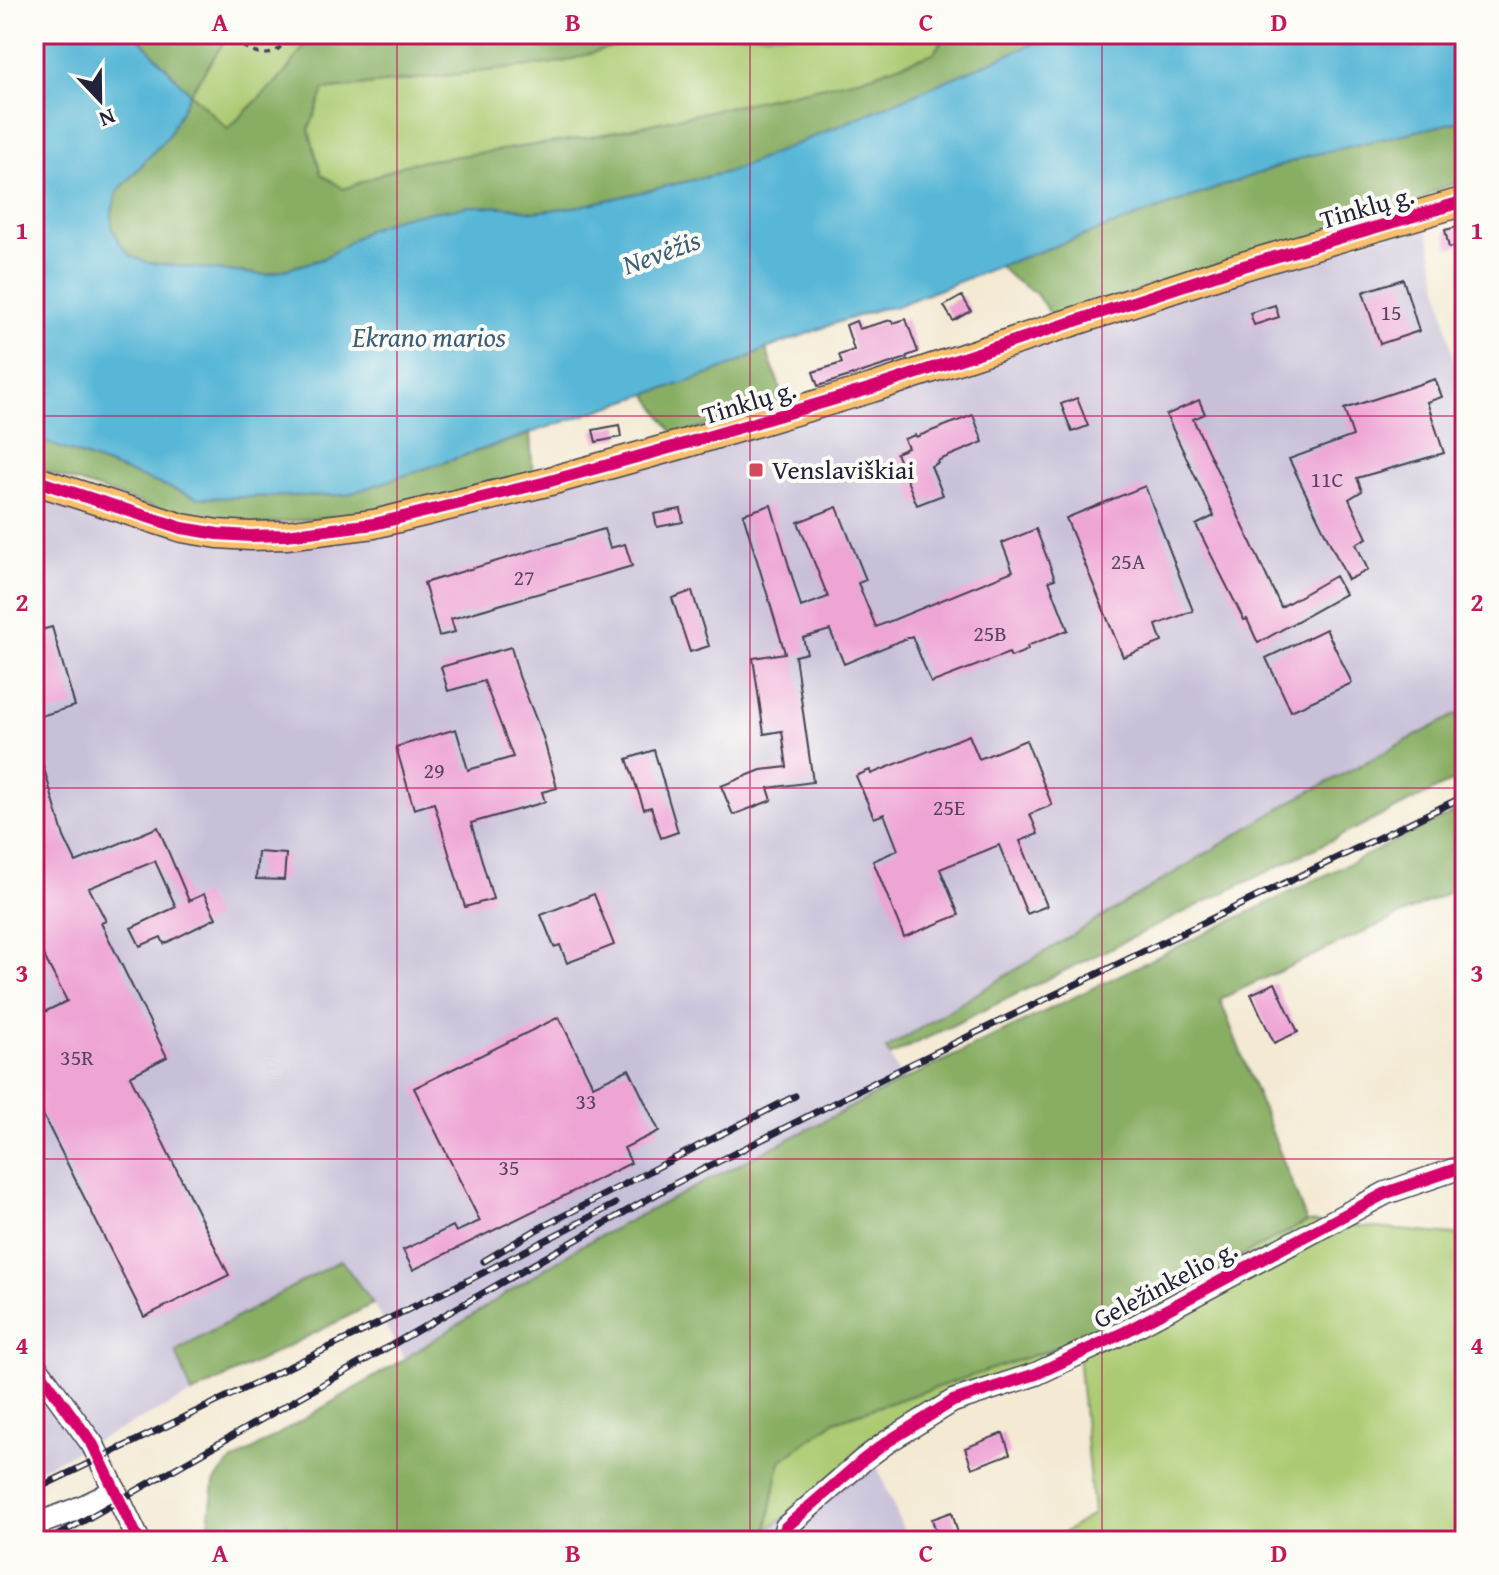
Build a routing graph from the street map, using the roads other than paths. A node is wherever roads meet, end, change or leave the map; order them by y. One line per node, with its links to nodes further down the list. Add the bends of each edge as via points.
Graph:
1 (1465, 201): 2 (main road, Tinklų g., via 680,445 374,524 240,536 182,528)
2 (34, 480)
3 (1465, 1166): 8 (street, Geležinkelio g., via 1386,1193 1036,1374 953,1401 863,1460 786,1527)
4 (34, 1364): 5 (street, via 93,1445)
5 (115, 1490): 6 (street); 7 (street)
6 (34, 1525)
7 (139, 1541)
8 (782, 1541)

